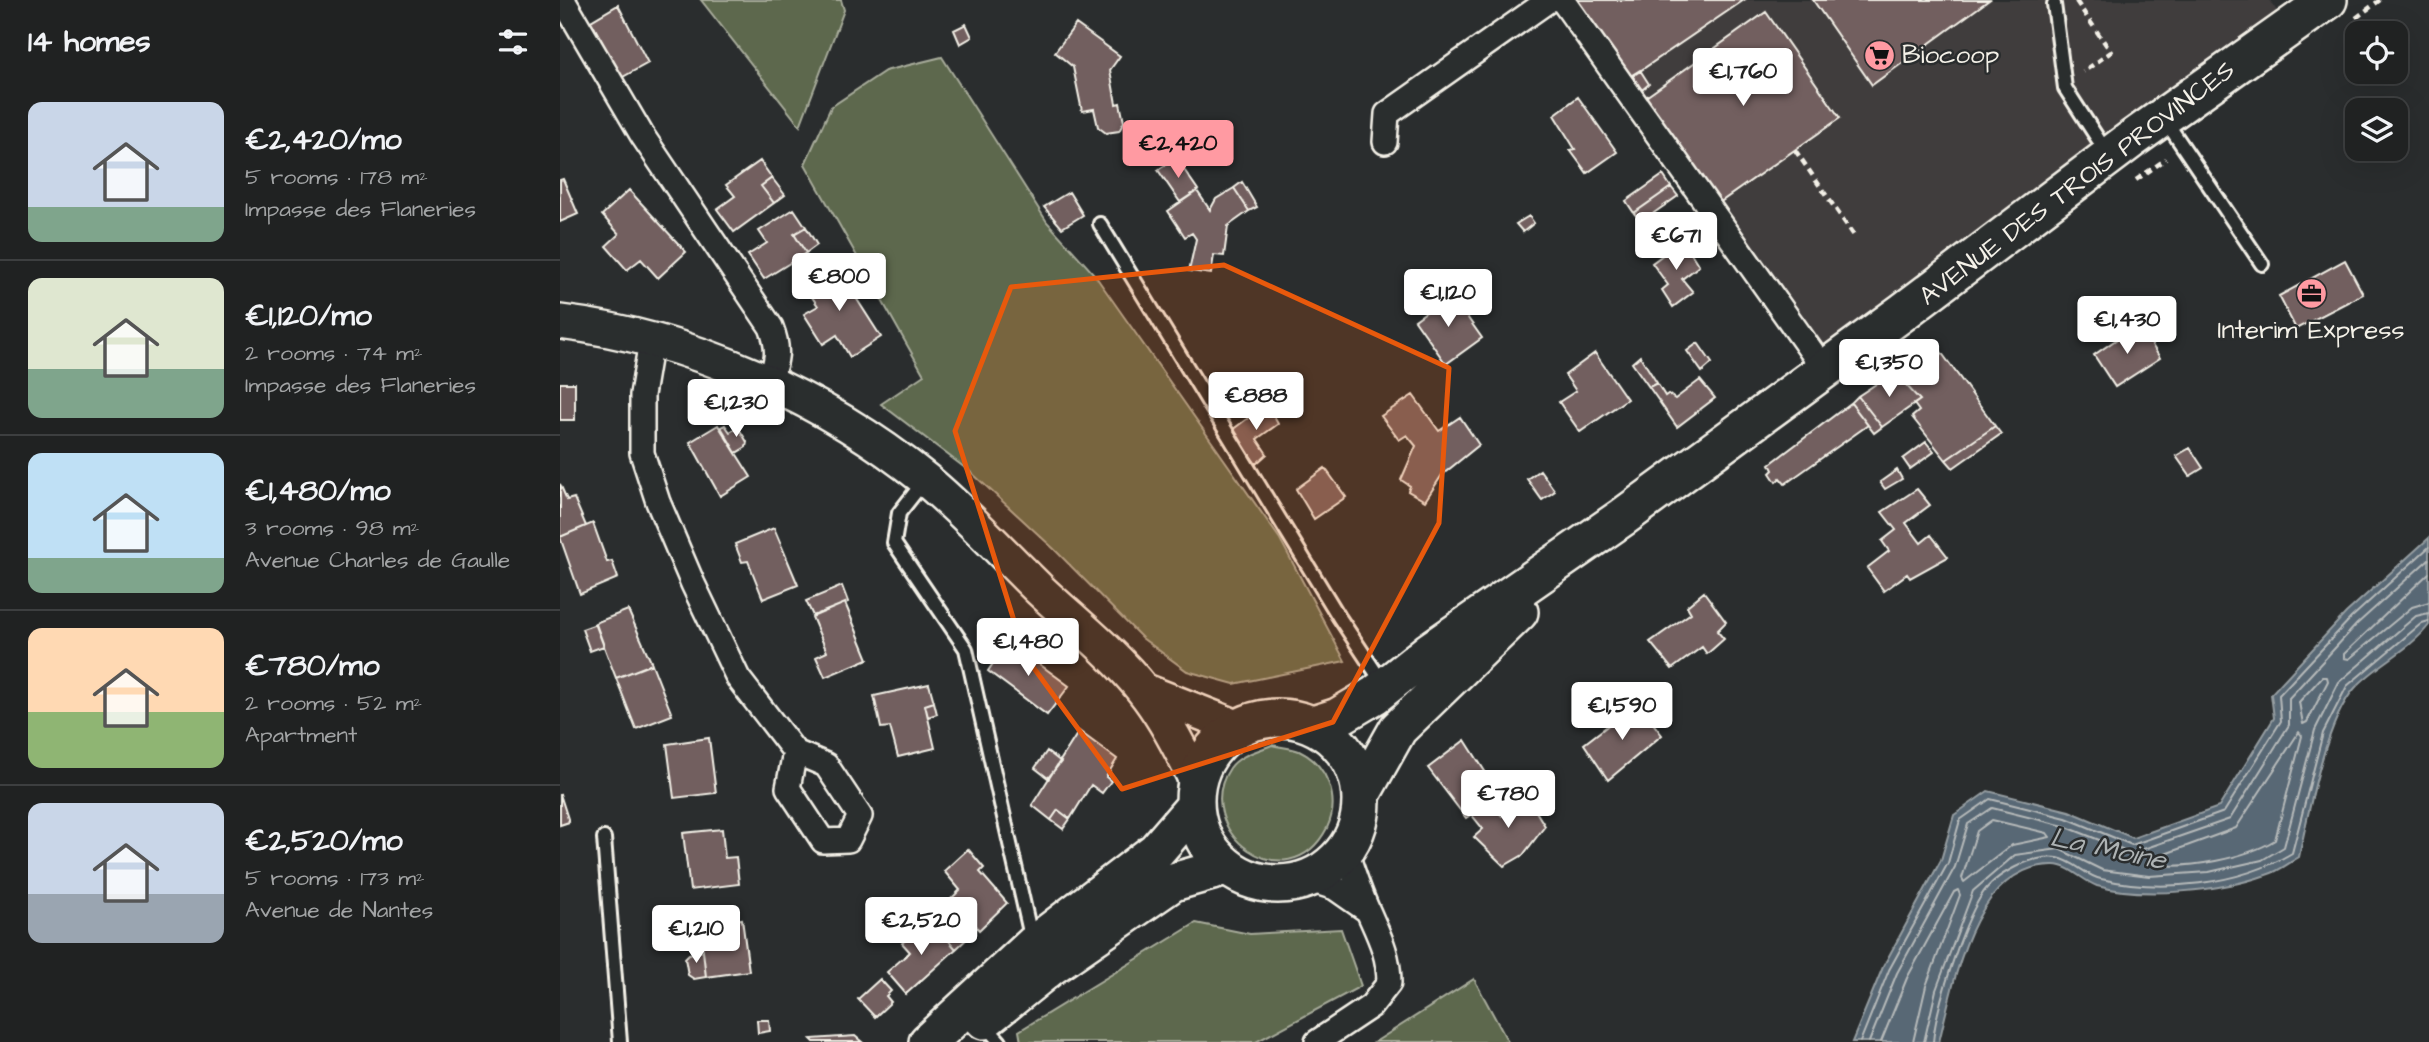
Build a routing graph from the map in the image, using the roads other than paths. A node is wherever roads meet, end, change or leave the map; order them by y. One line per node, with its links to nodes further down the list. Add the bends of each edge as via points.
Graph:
1 (562, 0): 14 (street, via 642,135 771,327 779,347)
2 (1549, 0): 7 (street, via 1387,114)
3 (1562, 0): 13 (street)
4 (2328, 0): 6 (main road, AVENUE DES TROIS PROVINCES)
5 (2054, 4): 8 (lane, via 2065,88)
6 (2163, 117): 8 (main road, AVENUE DES TROIS PROVINCES); 10 (lane)
7 (1385, 142)
8 (2109, 156): 13 (main road, AVENUE DES TROIS PROVINCES)
9 (1100, 224): 17 (lane)
10 (2262, 264)
11 (560, 322): 12 (street)
12 (651, 341): 14 (street); 21 (street, via 642,395 642,453 647,475 738,678)
13 (1824, 369): 16 (main road, AVENUE DES TROIS PROVINCES)
14 (769, 383): 15 (street, via 840,421)
15 (925, 480): 18 (street); 29 (lane, via 899,513 894,543 966,649)
16 (1623, 517): 17 (main road, AVENUE DES TROIS PROVINCES); 23 (main road, AVENUE DES TROIS PROVINCES, via 1398,729)
17 (1385, 687): 19 (main road, AVENUE DES TROIS PROVINCES, via 1338,717)
18 (1143, 690): 20 (street); 22 (street, via 1185,757)
19 (1313, 725): 20 (main road, via 1288,718 1262,719); 23 (main road, via 1347,753)
20 (1237, 727): 22 (main road, via 1211,750)
21 (795, 752)
22 (1195, 794): 26 (main road, via 1204,840); 29 (main road, via 1156,851)
23 (1361, 795): 25 (main road, via 1359,821)
24 (604, 838): 31 (lane)
25 (1345, 848): 27 (main road, via 1332,865); 28 (street)
26 (1226, 867): 27 (main road, via 1251,880 1279,885); 30 (main road, via 1173,881 1050,967)
27 (1307, 879): 28 (street, via 1335,888)
28 (1368, 912): 33 (street, via 1380,932 1389,983 1371,1006)
29 (1033, 945): 32 (main road)
30 (979, 1035)
31 (620, 1042)
32 (928, 1042)
33 (1317, 1042)

